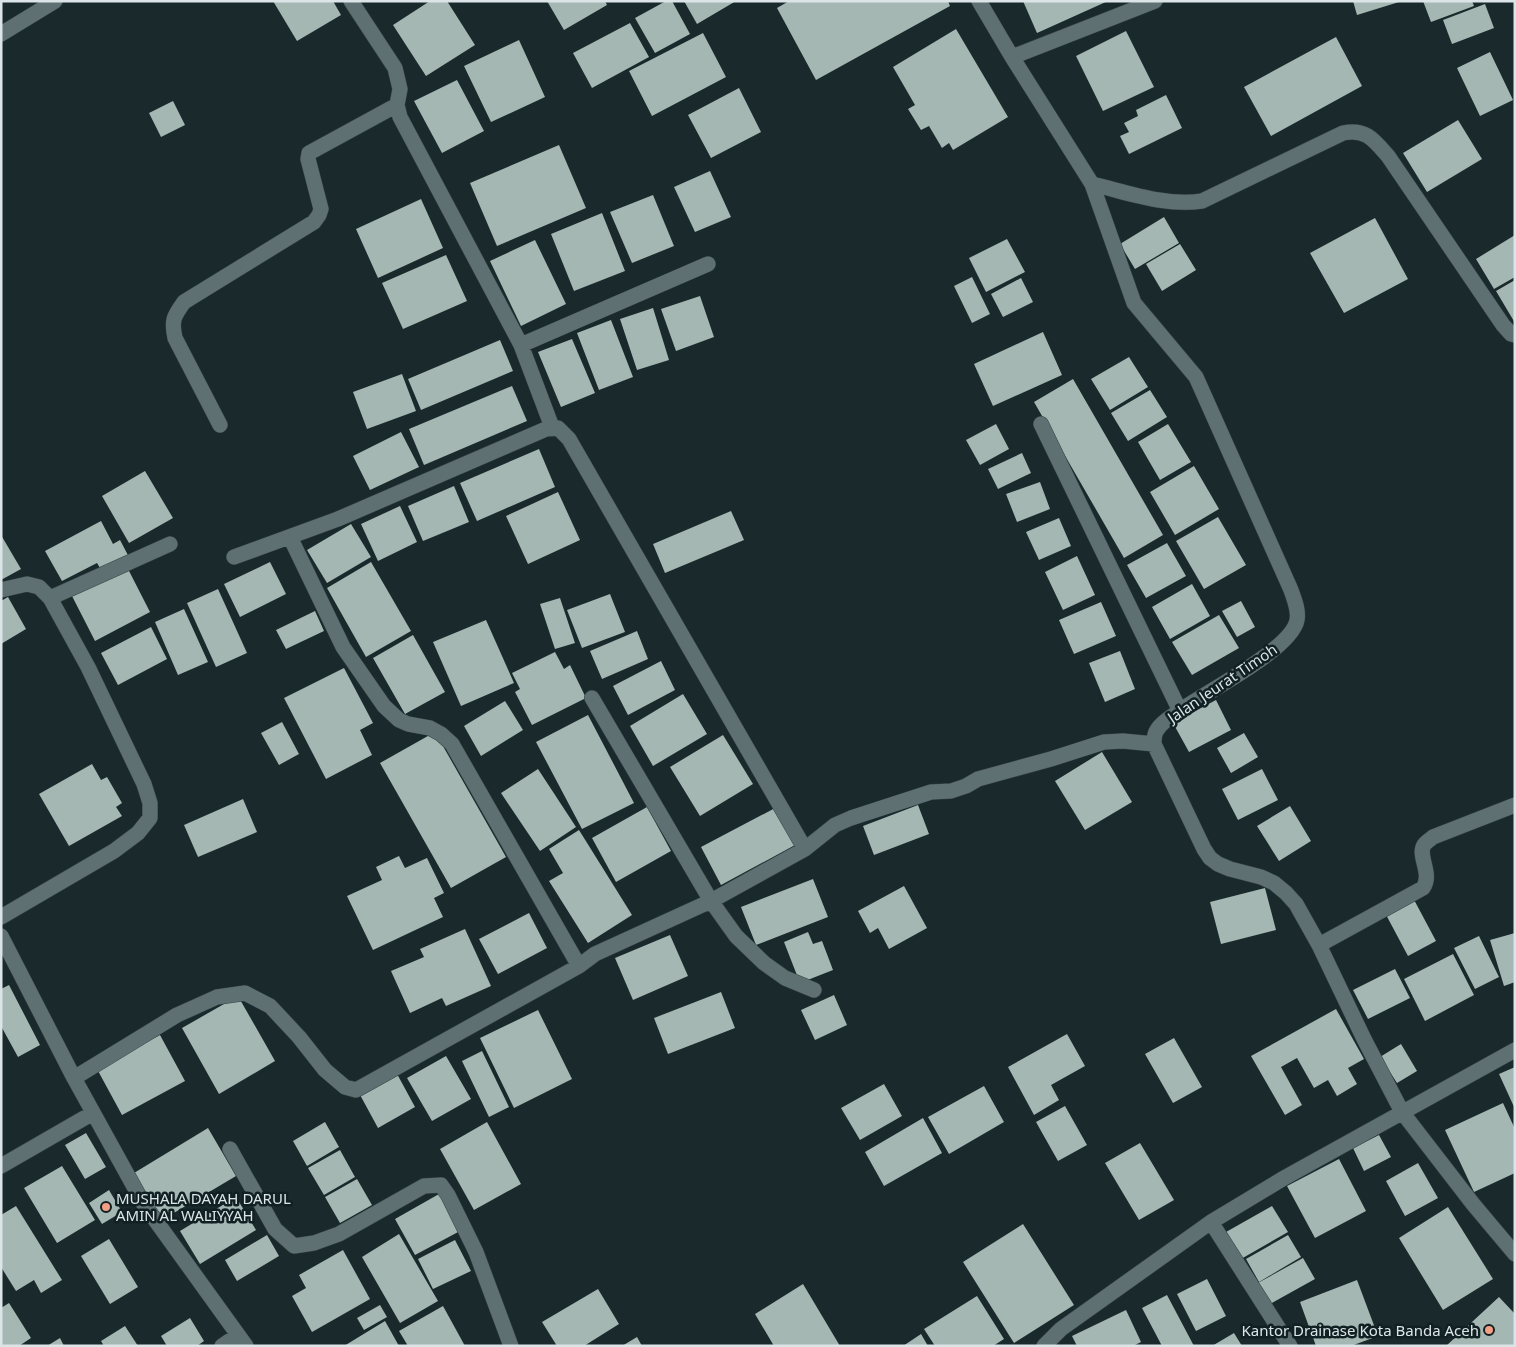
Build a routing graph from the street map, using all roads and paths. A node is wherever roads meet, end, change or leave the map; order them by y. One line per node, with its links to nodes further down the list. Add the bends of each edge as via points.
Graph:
1 (55, 1): 5 (street)
2 (351, 1): 7 (street, via 395,68 400,89)
3 (979, 1): 6 (street, Jalan Jeurat Timoh)
4 (1155, 1): 6 (street)
5 (1, 34)
6 (1012, 57): 8 (street, Jalan Jeurat Timoh)
7 (397, 105): 11 (street, via 400,117); 12 (street, via 309,153 321,208 314,222 184,302 175,315 172,325 175,338)
8 (1092, 184): 10 (street, via 1187,204 1202,201 1343,133 1367,134 1388,156 1503,325); 21 (street, Jalan Jeurat Timoh, via 1134,303 1196,377 1296,604 1297,619 1287,639 1264,658)
9 (708, 264): 11 (street)
10 (1515, 335)
11 (521, 345): 14 (street)
12 (220, 424)
13 (1041, 424): 21 (street)
14 (552, 427): 15 (street, via 338,519); 24 (street, via 563,431 568,439)
15 (290, 536): 17 (street); 29 (street, via 343,647 384,706 399,720 430,728 452,744)
16 (170, 544): 19 (street)
17 (234, 557)
18 (1, 590): 19 (street, via 27,584 38,587)
19 (50, 598): 26 (street, via 144,784 150,803 150,818 138,833 114,851)
20 (592, 698): 25 (street)
21 (1180, 711): 22 (street, Jalan Jeurat Timoh, via 1157,729)
22 (1154, 744): 24 (street, via 1104,742 978,779 952,791 931,792 835,825); 28 (street, via 1210,858 1230,869 1261,876 1274,883 1296,904)
23 (1515, 805): 28 (street, via 1433,837 1423,850 1427,879 1423,888)
24 (805, 849): 25 (street)
25 (710, 901): 29 (street, via 595,954); 30 (street, via 736,936 764,963 785,978)
26 (1, 917)
27 (1, 936): 32 (street)
28 (1320, 945): 33 (street)
29 (579, 966): 32 (street, via 356,1090 345,1087 326,1070 270,1006 245,993 217,997 177,1015)
30 (814, 990)
31 (1515, 1050): 33 (street)
32 (74, 1078): 34 (street)
33 (1402, 1112): 37 (street); 38 (street)
34 (93, 1113): 36 (street); 39 (street, via 143,1202)
35 (230, 1149): 40 (street, via 275,1229 294,1246 339,1234 424,1186 441,1185 476,1252)
36 (1, 1166)
37 (1210, 1222): 42 (street, via 1061,1329); 43 (street)
38 (1515, 1254)
39 (242, 1341): 41 (street)
40 (509, 1345)
41 (222, 1346)
42 (1044, 1346)
43 (1290, 1346)

